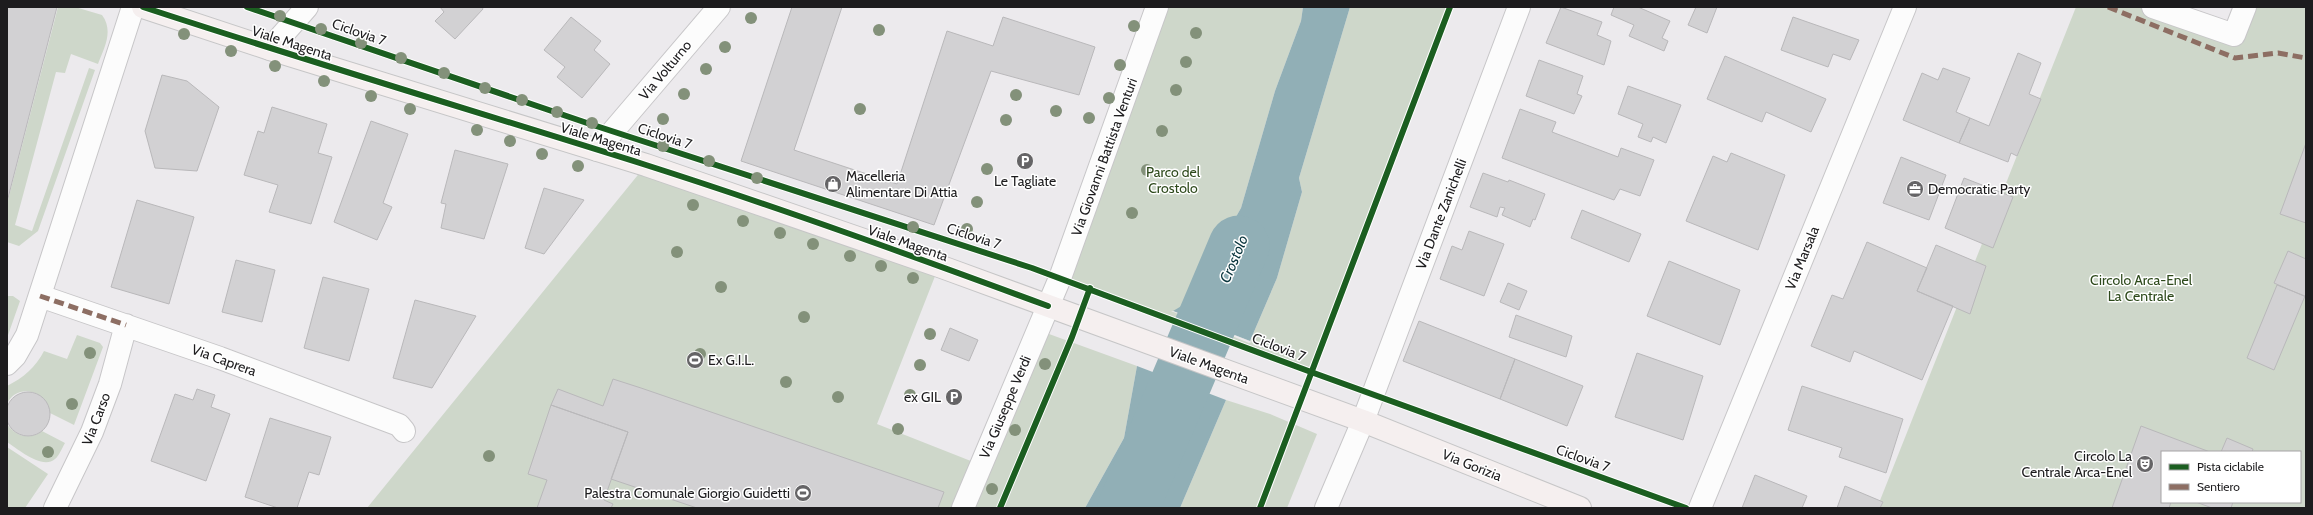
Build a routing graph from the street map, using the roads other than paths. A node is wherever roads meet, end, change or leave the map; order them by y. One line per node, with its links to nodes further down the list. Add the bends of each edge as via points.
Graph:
1 (133, 7): 12 (street)
2 (143, 7): 10 (main road, Viale Magenta)
3 (307, 7): 10 (street)
4 (719, 7): 11 (street, Via Volturno)
5 (1157, 7): 13 (street, Via Giovanni Battista Venturi)
6 (1519, 7): 16 (street, Via Dante Zanichelli)
7 (1905, 7): 22 (street, Via Marsala)
8 (2153, 7): 9 (street, via 2234,35)
9 (2245, 7)
10 (270, 49): 11 (main road, Viale Magenta)
11 (596, 150): 13 (main road, Viale Magenta, via 910,256)
12 (40, 296): 14 (street, Via Caprera); 15 (street, via 22,346)
13 (1048, 306): 16 (main road, Viale Magenta); 19 (street, Via Giuseppe Verdi)
14 (126, 325): 17 (street, Via Caprera, via 399,425); 18 (street, Via Carso, via 110,384 92,432)
15 (7, 364)
16 (1363, 421): 20 (street, Via Dante Zanichelli); 21 (main road, Via Gorizia)
17 (404, 431)
18 (55, 508)
19 (963, 508)
20 (1326, 508)
21 (1580, 508)
22 (1700, 508)

